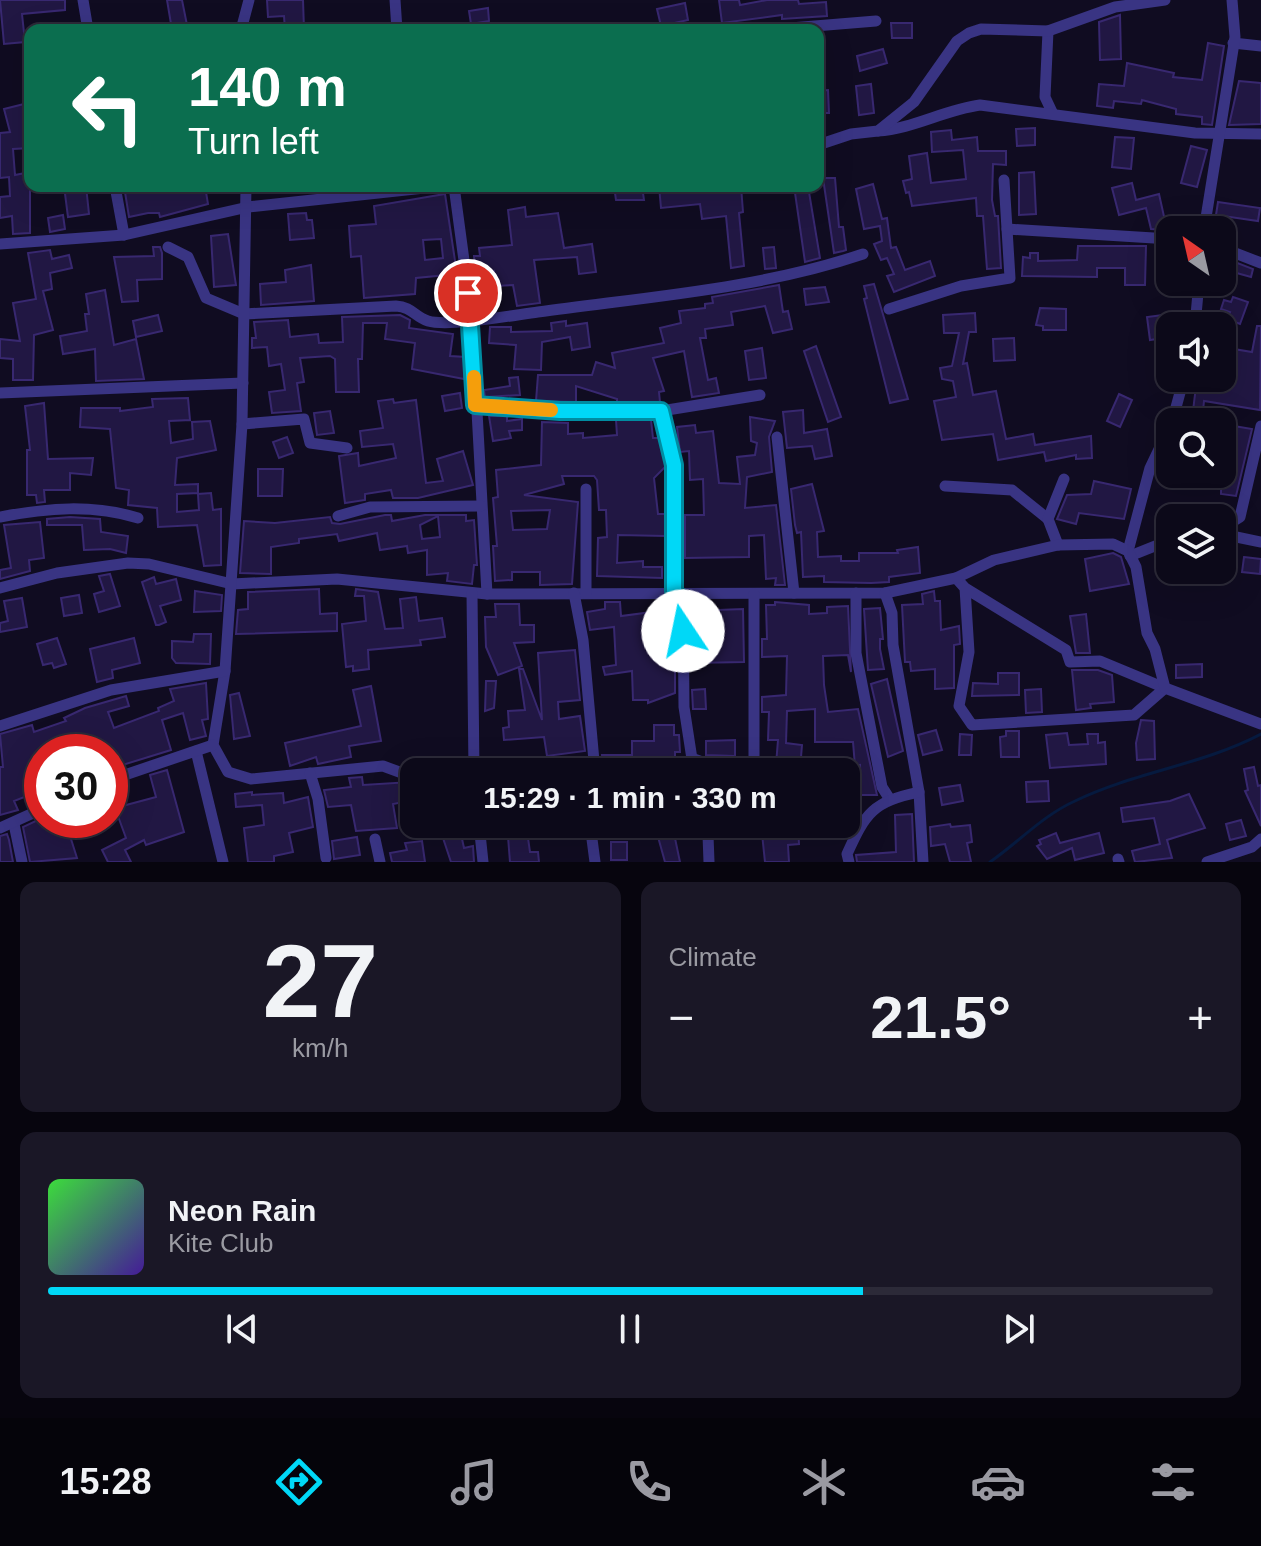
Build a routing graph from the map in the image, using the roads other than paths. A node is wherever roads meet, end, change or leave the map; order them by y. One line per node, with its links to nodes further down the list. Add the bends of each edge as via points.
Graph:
1 (83, 0): 7 (street)
2 (249, 0): 8 (street)
3 (395, 0): 9 (street)
4 (1165, 0): 11 (street, via 1115,7)
5 (1232, 0): 12 (street)
6 (876, 21): 10 (street)
7 (87, 24)
8 (243, 24)
9 (397, 24)
10 (824, 26)
11 (1048, 31): 14 (street); 17 (street, via 969,33 957,41 914,102)
12 (1233, 43): 13 (street); 18 (street)
13 (1261, 46)
14 (1045, 97): 15 (street); 16 (street)
15 (1034, 112): 16 (street); 17 (street, via 980,105 950,109 902,130)
16 (1053, 114): 18 (street)
17 (878, 131): 20 (street)
18 (1220, 134): 19 (street); 27 (street)
19 (1261, 134)
20 (824, 143)
21 (1004, 180): 28 (street)
22 (116, 192): 29 (street)
23 (247, 192): 26 (street)
24 (375, 192): 26 (street)
25 (455, 192): 38 (street)
26 (248, 207): 29 (street); 37 (street)
27 (1206, 216)
28 (1007, 229): 30 (street); 36 (street, via 1010,278 961,286)
29 (124, 235): 31 (street)
30 (1156, 238)
31 (0, 244)
32 (168, 247): 37 (street, via 188,257 206,298)
33 (1236, 253): 35 (street)
34 (863, 254): 38 (street, via 749,282)
35 (1261, 263)
36 (889, 309)
37 (244, 314): 38 (street, via 396,306 410,307 428,321); 39 (street)
38 (472, 320): 42 (street)
39 (243, 383): 40 (street); 44 (street)
40 (0, 393)
41 (760, 395): 43 (street)
42 (475, 405): 43 (street); 52 (street)
43 (661, 411): 67 (street, via 674,465)
44 (242, 424): 47 (street, via 304,419 310,443); 64 (street)
45 (1261, 426): 57 (street)
46 (777, 437): 70 (street)
47 (347, 448)
48 (1156, 455): 62 (street)
49 (1064, 479): 56 (street)
50 (945, 486): 56 (street, via 1012,490)
51 (586, 489): 69 (street)
52 (481, 506): 53 (street, via 370,507); 73 (street)
53 (338, 516)
54 (0, 517): 55 (street, via 105,508)
55 (138, 518)
56 (1048, 519): 60 (street)
57 (1236, 520)
58 (1236, 535): 59 (street)
59 (1261, 542)
60 (1058, 545): 62 (street, via 1113,544); 63 (street, via 994,560)
61 (1156, 545): 62 (street)
62 (1129, 554): 76 (street)
63 (956, 578): 66 (street); 72 (street)
64 (232, 584): 65 (street, via 128,563); 68 (street, via 337,579); 75 (street)
65 (0, 588)
66 (965, 588): 76 (street, via 1066,650 1070,662 1100,661); 76 (street, via 969,652 959,706 972,725 1134,715)
67 (674, 591): 69 (street); 74 (street); 83 (street, via 683,603 684,707)
68 (472, 593): 73 (street); 81 (street)
69 (580, 593): 73 (street); 82 (street)
70 (794, 593): 71 (street); 74 (street)
71 (856, 593): 72 (street); 89 (street, via 856,653 882,787)
72 (885, 593): 88 (street)
73 (487, 594)
74 (754, 594): 84 (street)
75 (225, 671): 78 (street, via 111,690); 79 (street)
76 (1165, 688): 77 (street)
77 (1261, 724)
78 (0, 726)
79 (213, 745): 80 (street); 86 (street, via 223,768 235,776)
80 (196, 751): 87 (street); 100 (street)
81 (473, 758)
82 (594, 758)
83 (694, 758)
84 (754, 758)
85 (400, 772): 86 (street, via 383,766)
86 (310, 773): 98 (street)
87 (128, 774)
88 (919, 792): 89 (street); 106 (street)
89 (889, 798): 105 (street, via 862,820 847,854)
90 (24, 819): 91 (street)
91 (14, 824): 92 (street); 99 (street)
92 (0, 828)
93 (480, 838): 102 (street)
94 (592, 838): 103 (street)
95 (708, 838): 104 (street)
96 (375, 839): 101 (street)
97 (1261, 839): 107 (street)
98 (326, 858)
99 (22, 862)
100 (223, 862)
101 (380, 862)
102 (483, 862)
103 (595, 862)
104 (709, 862)
105 (849, 862)
106 (923, 862)
107 (1207, 862)

